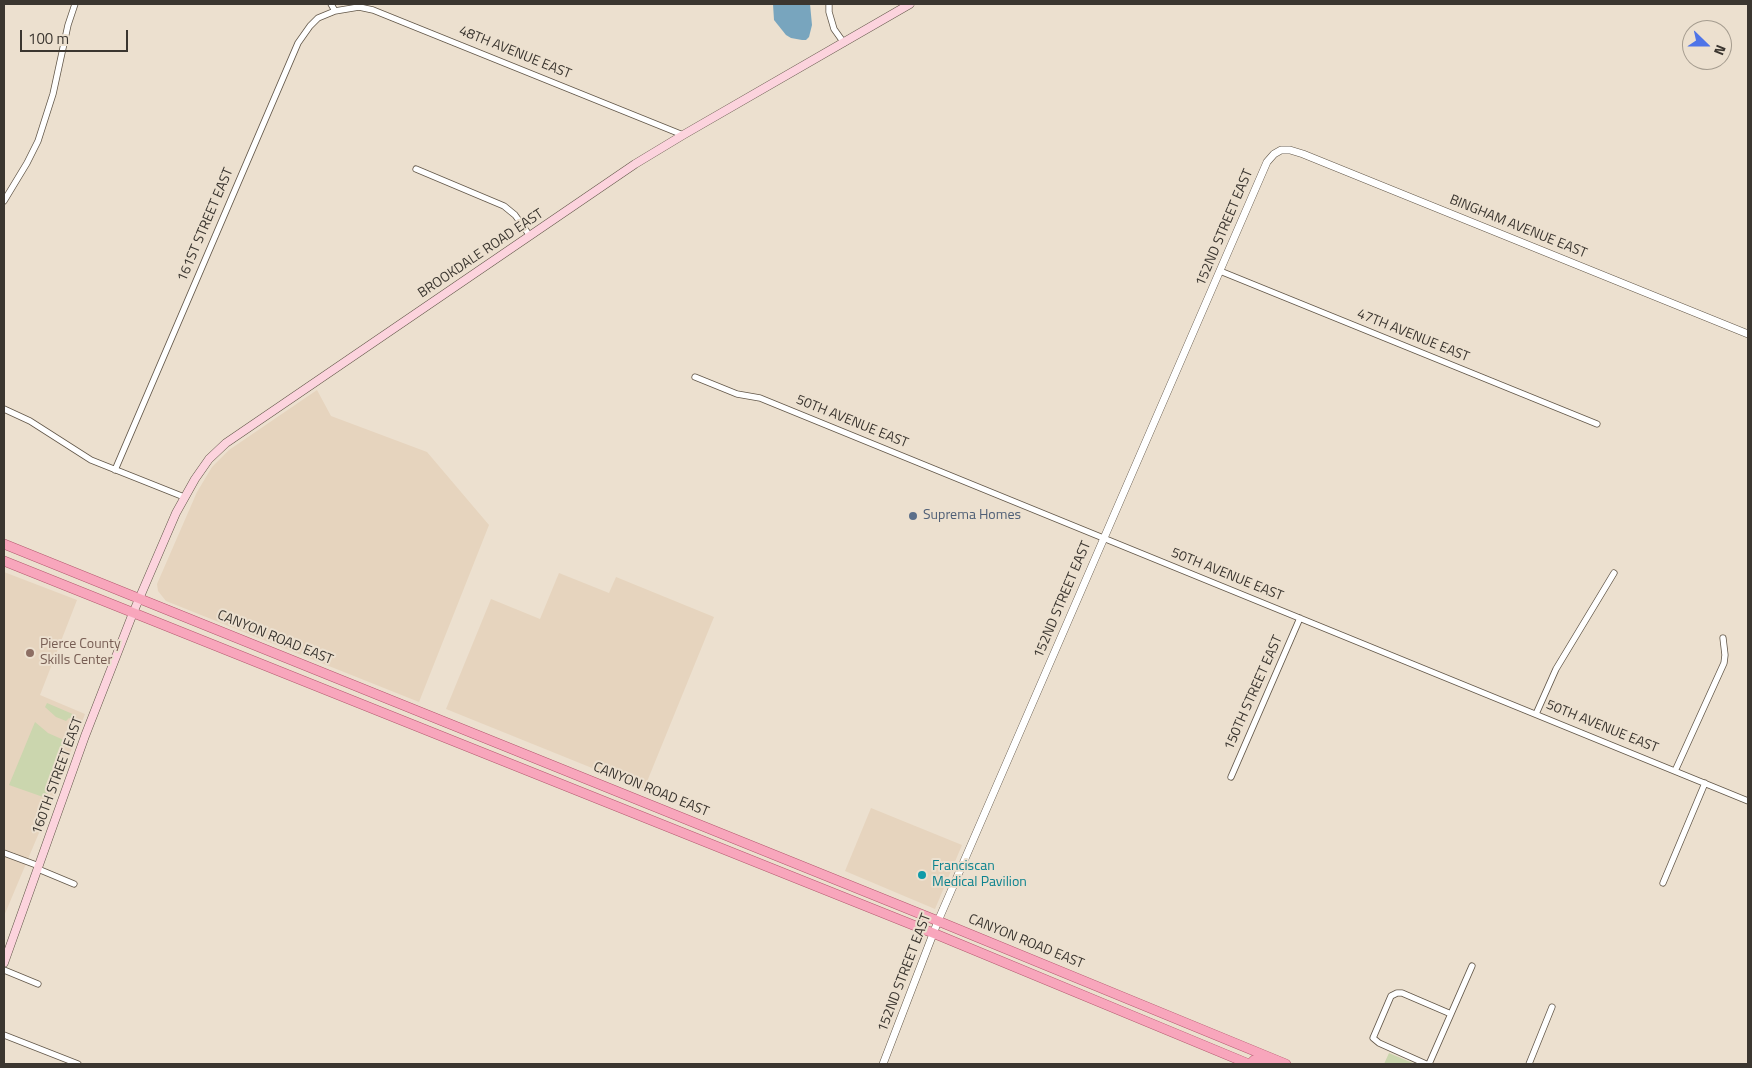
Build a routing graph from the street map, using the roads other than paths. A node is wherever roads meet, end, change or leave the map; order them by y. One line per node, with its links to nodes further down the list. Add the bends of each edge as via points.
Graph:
1 (75, 4): 10 (street, via 54,94 38,141)
2 (331, 4): 5 (street)
3 (829, 4): 6 (street, via 834,28)
4 (910, 4): 6 (main road, BROOKDALE ROAD EAST)
5 (334, 10): 7 (street, 48TH AVENUE EAST, via 359,7 373,10); 17 (street, 161ST STREET EAST, via 318,18 298,43)
6 (844, 43): 7 (main road, BROOKDALE ROAD EAST)
7 (683, 135): 11 (main road, BROOKDALE ROAD EAST)
8 (1278, 151): 12 (street, 152ND STREET EAST, via 1267,162); 13 (street, BINGHAM AVENUE EAST, via 1303,154)
9 (416, 169): 11 (street, via 504,206)
10 (4, 201)
11 (530, 236): 18 (main road, BROOKDALE ROAD EAST, via 226,443 201,468)
12 (1220, 271): 16 (street, 47TH AVENUE EAST); 19 (street, 152ND STREET EAST)
13 (1748, 334)
14 (695, 377): 19 (street, 50TH AVENUE EAST, via 736,394 760,398)
15 (4, 408): 17 (street, via 91,460)
16 (1597, 424)
17 (115, 470): 18 (street)
18 (184, 497): 23 (main road, BROOKDALE ROAD EAST)
19 (1104, 537): 25 (street, 50TH AVENUE EAST); 36 (street, 152ND STREET EAST)
20 (4, 544): 23 (main road, CANYON ROAD EAST)
21 (4, 561): 24 (main road, CANYON ROAD EAST)
22 (1614, 573): 27 (street, via 1556,669)
23 (140, 598): 24 (main road, 160TH STREET EAST); 36 (main road, CANYON ROAD EAST)
24 (133, 613): 33 (main road, 160TH STREET EAST); 37 (main road, CANYON ROAD EAST)
25 (1300, 618): 27 (street, 50TH AVENUE EAST); 29 (street, 150TH STREET EAST)
26 (1723, 638): 28 (street, via 1724,663)
27 (1536, 714): 28 (street, 50TH AVENUE EAST)
28 (1675, 771): 30 (street, 50TH AVENUE EAST)
29 (1231, 777)
30 (1705, 784): 31 (street, 50TH AVENUE EAST); 34 (street)
31 (1748, 801)
32 (4, 853): 33 (street)
33 (39, 868): 35 (street); 38 (main road, 160TH STREET EAST)
34 (1663, 883)
35 (74, 884)
36 (938, 921): 37 (street, 152ND STREET EAST); 49 (main road, CANYON ROAD EAST)
37 (933, 933): 46 (street, 152ND STREET EAST); 47 (main road, CANYON ROAD EAST)
38 (4, 963)
39 (1472, 966): 43 (street)
40 (4, 970): 41 (street)
41 (38, 984)
42 (1552, 1007): 51 (street)
43 (1451, 1014): 50 (street); 50 (street, via 1402,993 1391,996 1373,1038)
44 (4, 1035): 45 (street)
45 (78, 1064)
46 (883, 1064)
47 (1250, 1064): 48 (main road, via 1254,1060)
48 (1272, 1064)
49 (1286, 1064)
50 (1428, 1064)
51 (1529, 1064)

